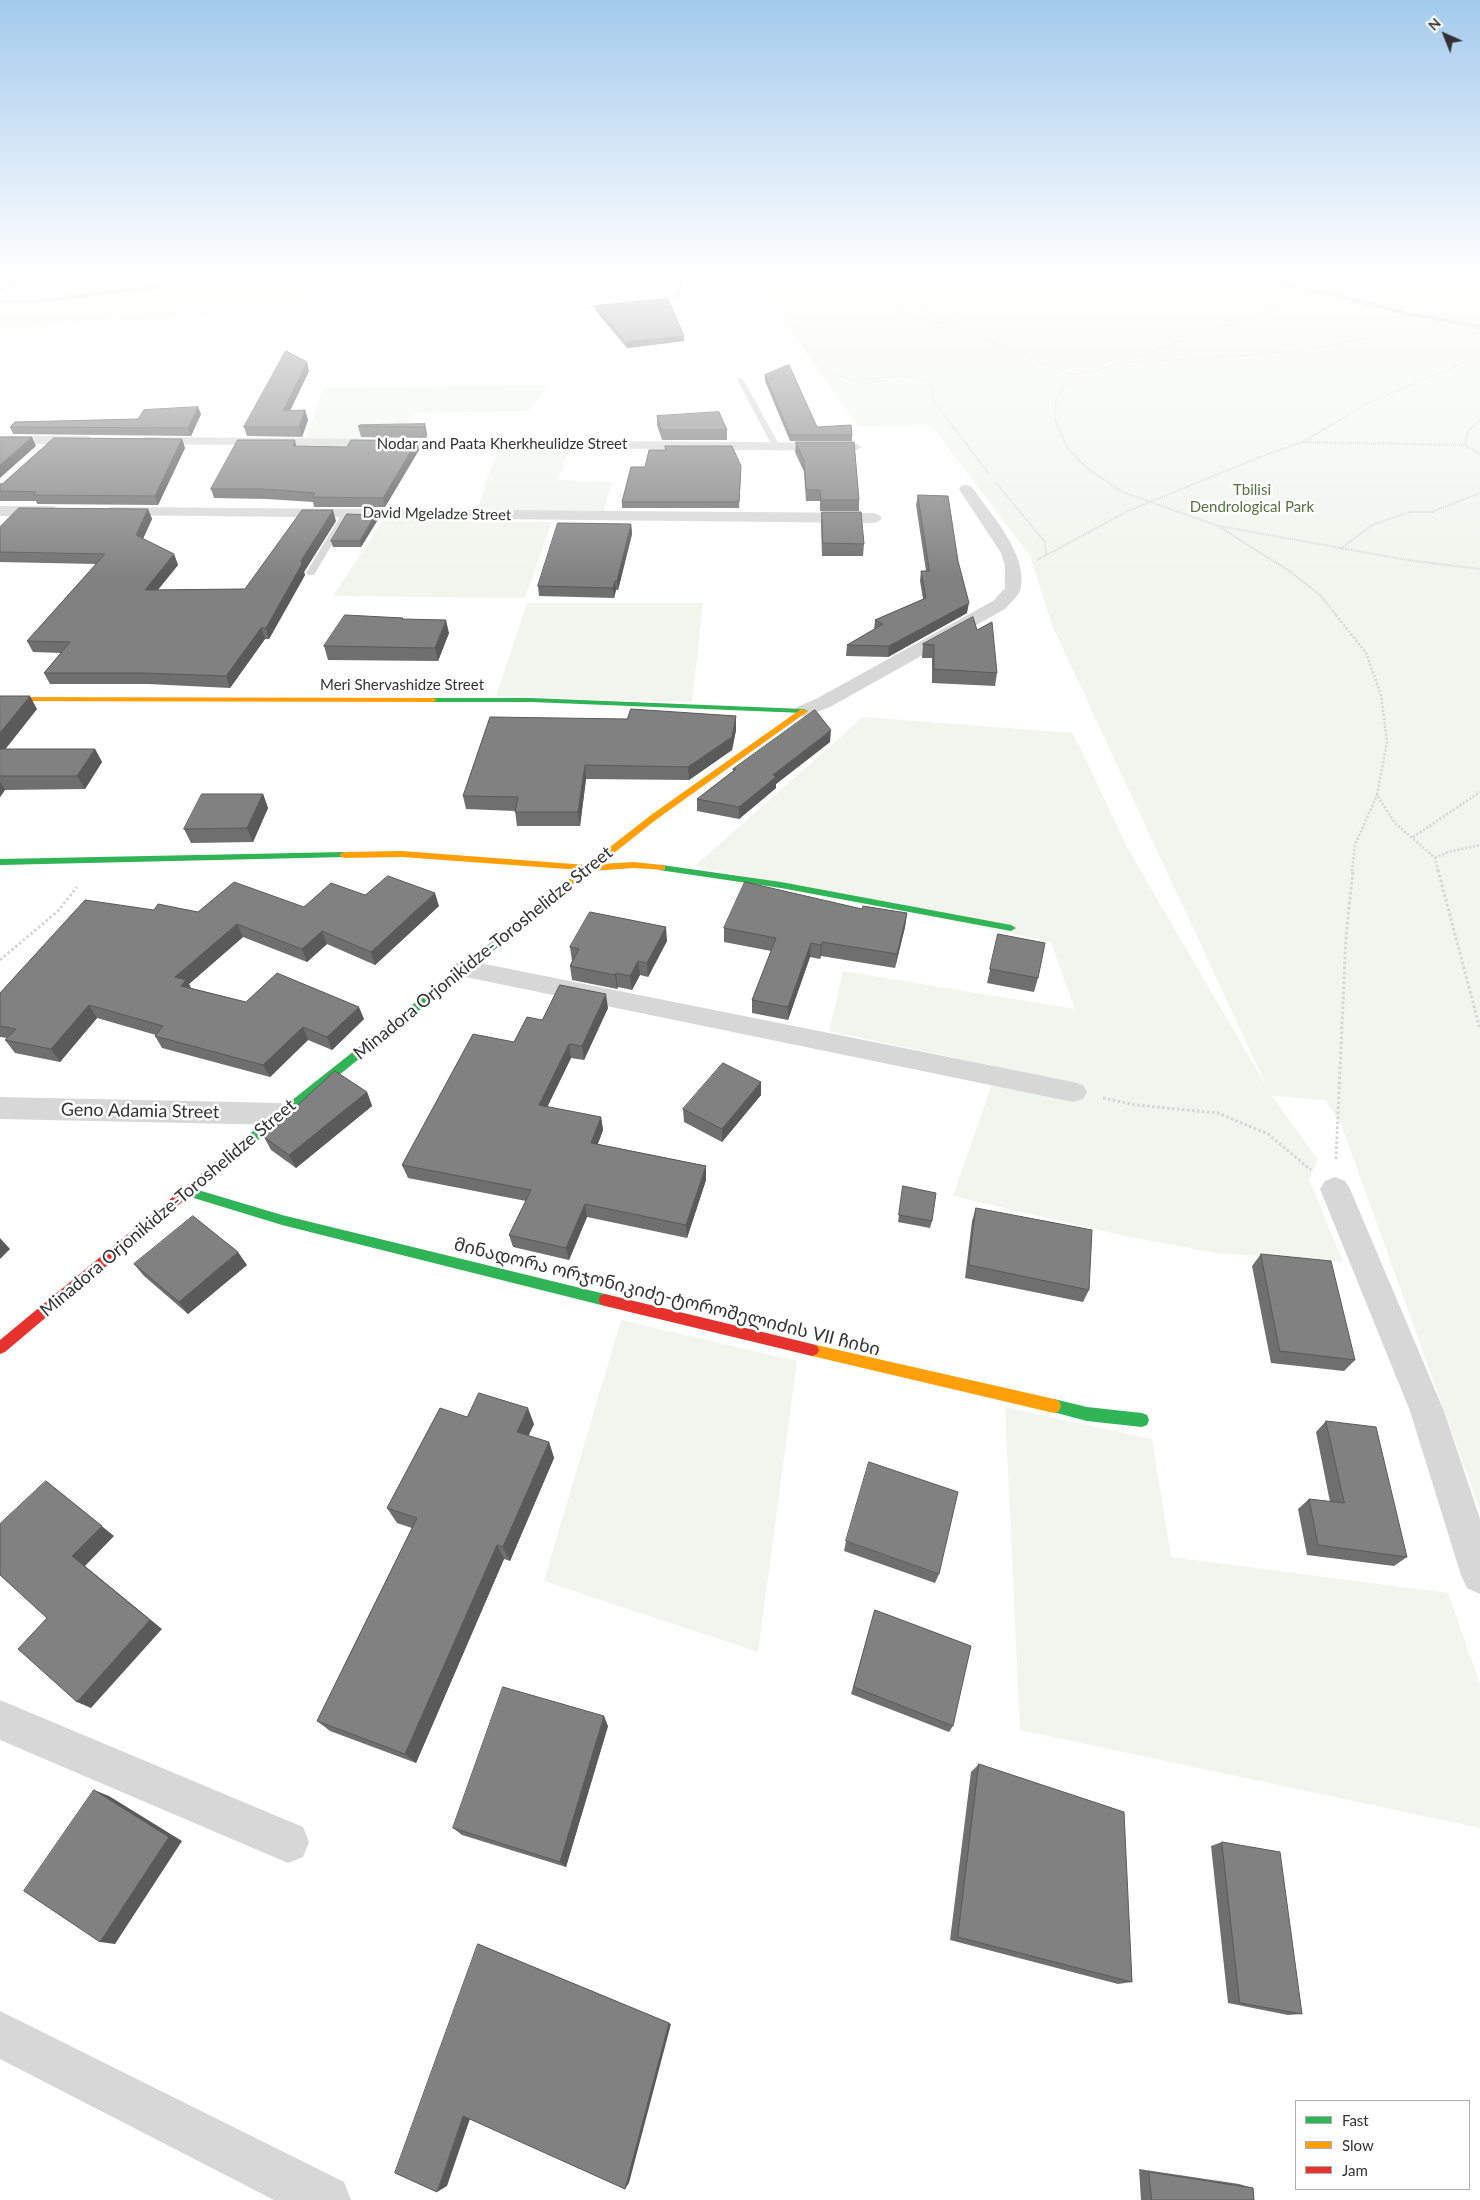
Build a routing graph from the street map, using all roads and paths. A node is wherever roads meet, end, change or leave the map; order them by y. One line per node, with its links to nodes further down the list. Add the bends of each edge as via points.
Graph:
1 (834, 374): 27 (path, via 875,380 919,378 933,389 933,399 1038,533 1044,542)
2 (1071, 374): 3 (path); 19 (path, via 1056,400 1055,423 1068,449 1115,488)
3 (1075, 374)
4 (1436, 374): 11 (path, via 1366,404)
5 (740, 379): 12 (lane)
6 (1480, 420): 13 (path, via 1468,432)
7 (0, 440): 8 (street)
8 (54, 440): 9 (street); 15 (street)
9 (103, 441)
10 (133, 441): 12 (street, Nodar and Paata Kherkheulidze Street)
11 (1303, 442): 13 (path); 19 (path)
12 (776, 446): 14 (street, Nodar and Paata Kherkheulidze Street)
13 (1465, 446): 16 (path)
14 (854, 447)
15 (40, 452)
16 (1480, 454)
17 (966, 489): 32 (street, Minadora Orjonikidze-Toroshelidze Street, via 1009,552 1013,589 999,605)
18 (1480, 493): 26 (path, via 1432,512 1409,512 1372,525)
19 (1151, 502): 25 (path); 27 (path)
20 (0, 510): 21 (street)
21 (69, 511)
22 (99, 511): 23 (street, David Mgeladze Street)
23 (346, 514): 24 (street, David Mgeladze Street); 30 (lane)
24 (874, 518)
25 (1216, 525): 26 (path); 34 (path, via 1288,570 1320,595 1366,653 1381,696 1387,742)
26 (1339, 549): 29 (path)
27 (1046, 555): 28 (path)
28 (1032, 563)
29 (1480, 569)
30 (311, 573)
31 (0, 699): 32 (street, Meri Shervashidze Street, via 531,700)
32 (804, 711): 40 (street, Minadora Orjonikidze-Toroshelidze Street)
33 (1480, 792): 35 (path)
34 (1377, 795): 35 (path, via 1395,823); 48 (path, via 1356,846 1348,918)
35 (1413, 837): 37 (path)
36 (1480, 846): 37 (path)
37 (1435, 858): 44 (path)
38 (98, 859): 39 (street); 40 (street, via 402,854); 42 (path, via 58,911)
39 (0, 862)
40 (588, 868): 41 (street, via 634,865 673,869 781,885); 43 (street, Minadora Orjonikidze-Toroshelidze Street)
41 (1011, 928)
42 (0, 960)
43 (464, 969): 45 (street); 47 (street, Minadora Orjonikidze-Toroshelidze Street)
44 (1480, 1029)
45 (1073, 1092): 48 (path, via 1136,1105 1218,1113 1268,1134)
46 (0, 1108): 47 (street, Geno Adamia Street)
47 (280, 1114): 49 (street, Minadora Orjonikidze-Toroshelidze Street)
48 (1335, 1190): 52 (street, via 1426,1411)
49 (188, 1192): 50 (street, Minadora Orjonikidze-Toroshelidze Street); 51 (street, მინადორა ორჯონიკიძე-ტოროშელიძის VII ჩიხი, via 282,1220 738,1333 1087,1414)
50 (0, 1348)
51 (1142, 1420)
52 (1480, 1575)
53 (0, 1720): 54 (street)
54 (288, 1842)
55 (0, 2034): 56 (street)
56 (326, 2200)

